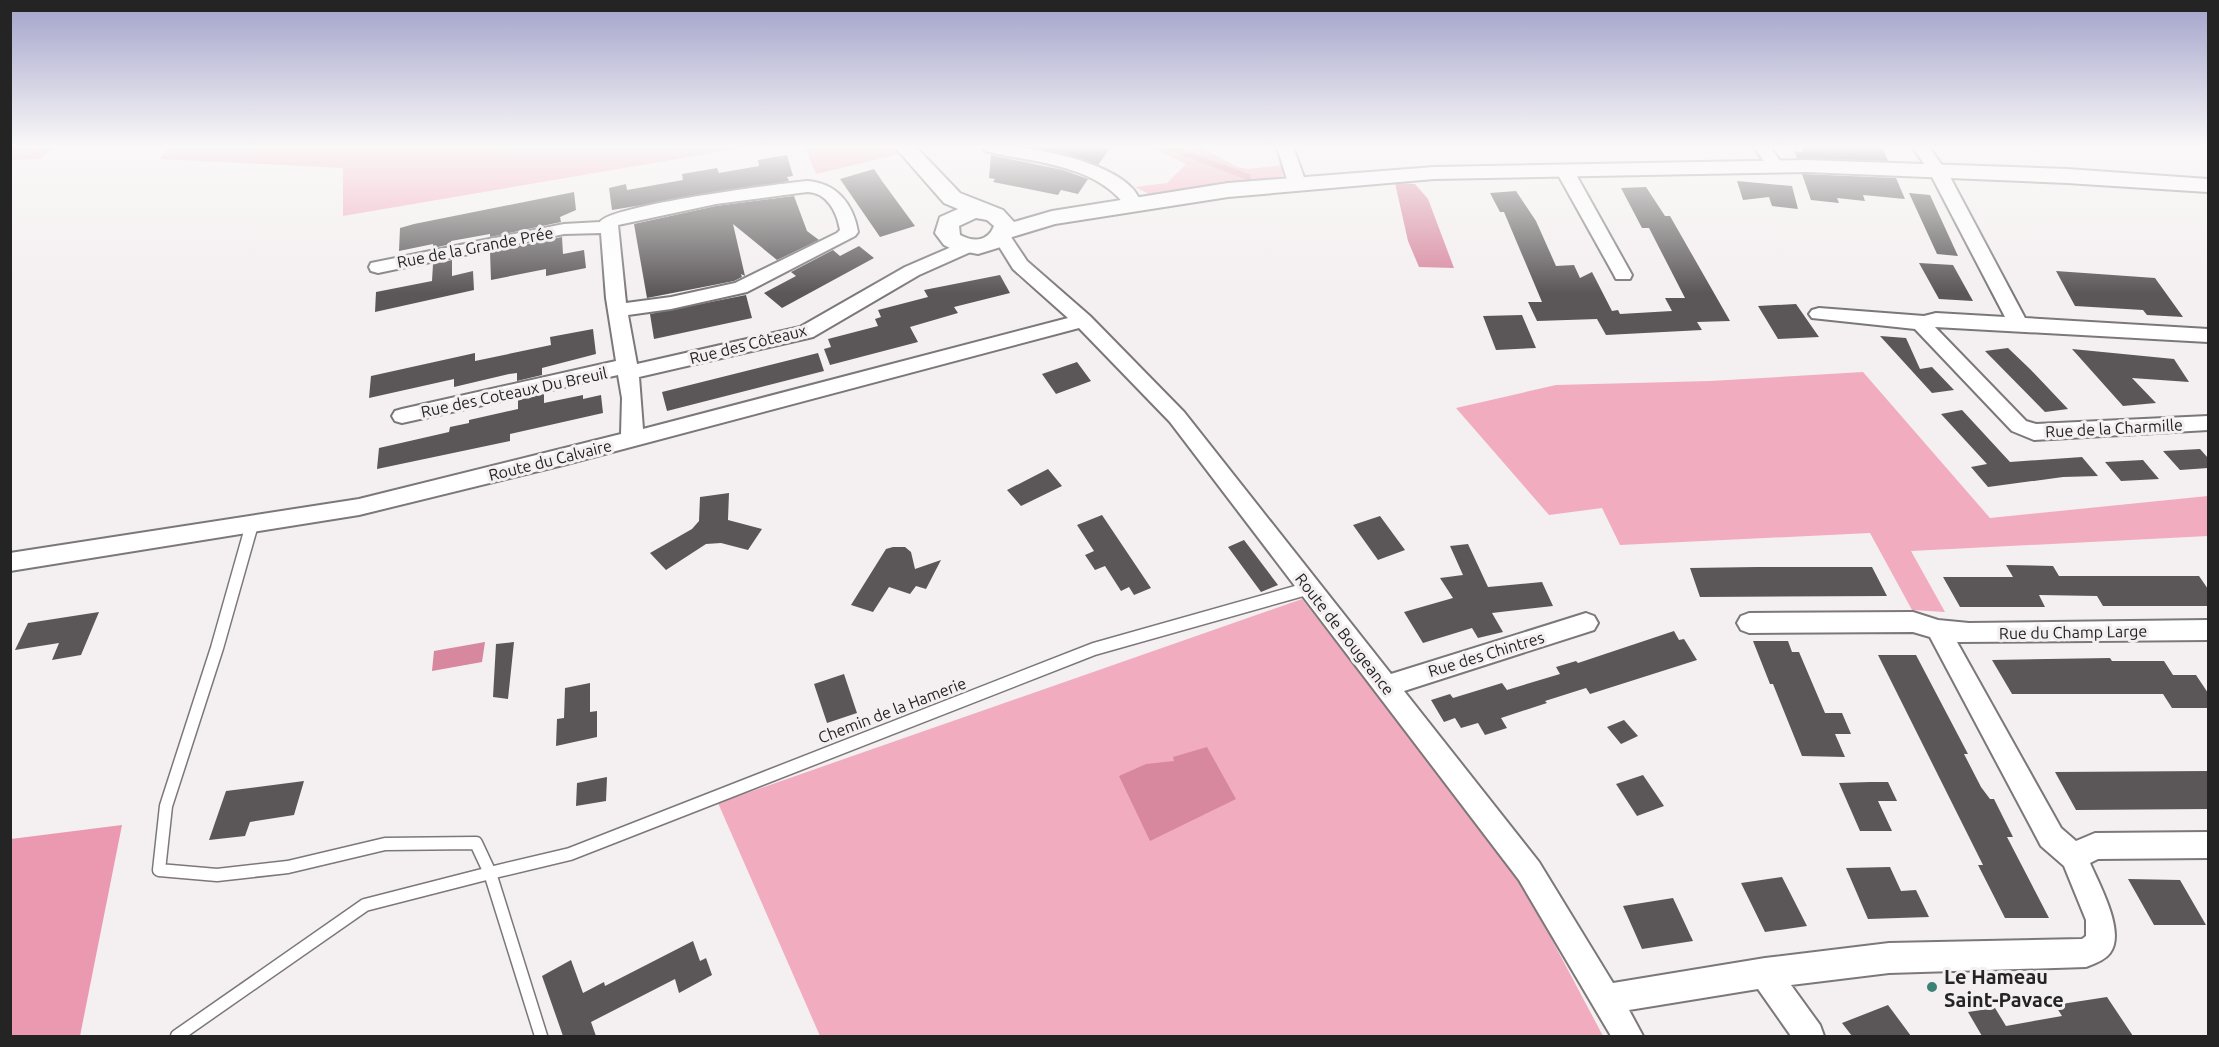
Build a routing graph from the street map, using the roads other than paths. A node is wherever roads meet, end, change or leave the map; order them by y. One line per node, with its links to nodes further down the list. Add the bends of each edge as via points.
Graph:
1 (737, 196): 10 (street, Rue de la Grande Prée, via 616,219)
2 (831, 196): 15 (street, Rue de la Grande Prée, via 848,222 849,231 843,237 740,288)
3 (937, 196): 11 (street)
4 (1129, 196): 8 (street)
5 (1191, 196): 8 (street)
6 (1579, 196): 14 (street)
7 (1951, 196): 19 (street)
8 (1134, 205): 9 (street)
9 (996, 224): 11 (street, via 962,213); 11 (street, via 993,242); 12 (street, Route de Bougeance)
10 (607, 227): 13 (street, Rue de la Grande Prée, via 564,229); 15 (street)
11 (960, 230): 12 (street, Route de Bougeance); 21 (street, Rue des Côteaux, via 925,264 806,332)
12 (1020, 265): 17 (street, Route de Bougeance)
13 (378, 267)
14 (1623, 275)
15 (619, 310): 21 (street)
16 (1819, 314): 18 (street)
17 (1083, 321): 24 (street, Route du Calvaire); 27 (street, Route de Bougeance, via 1177,417)
18 (1926, 322): 19 (street, via 1936,318); 23 (street, Rue de la Charmille, via 1925,329 2011,418 2034,432)
19 (2019, 325): 20 (street)
20 (2208, 335)
21 (627, 370): 22 (street, Rue des Coteaux Du Breuil); 24 (street)
22 (402, 416)
23 (2208, 423)
24 (632, 439): 25 (street, Route du Calvaire, via 359,507)
25 (252, 525): 26 (street, Route du Calvaire); 35 (lane, via 166,807 159,870 217,875 288,867 385,844 476,843)
26 (10, 562)
27 (1310, 588): 32 (street, Route de Bougeance); 35 (lane, Chemin de la Hamerie, via 1094,649 570,854)
28 (1586, 623): 32 (street, Rue des Chintres)
29 (1749, 623): 30 (street, Rue du Champ Large, via 1913,622)
30 (1938, 630): 31 (street, Rue du Champ Large); 34 (street, via 2051,837)
31 (2208, 630)
32 (1385, 686): 37 (street, Route de Bougeance, via 1529,871)
33 (2208, 845): 34 (street, via 2095,846)
34 (2074, 857): 36 (street, via 2100,920 2100,943 2086,953 1889,958)
35 (490, 873): 38 (lane, Chemin de la Hamerie, via 365,905); 39 (lane)
36 (1765, 973): 37 (street); 41 (street)
37 (1606, 999): 40 (street, Route de Bougeance)
38 (177, 1036)
39 (541, 1036)
40 (1628, 1036)
41 (1809, 1036)

